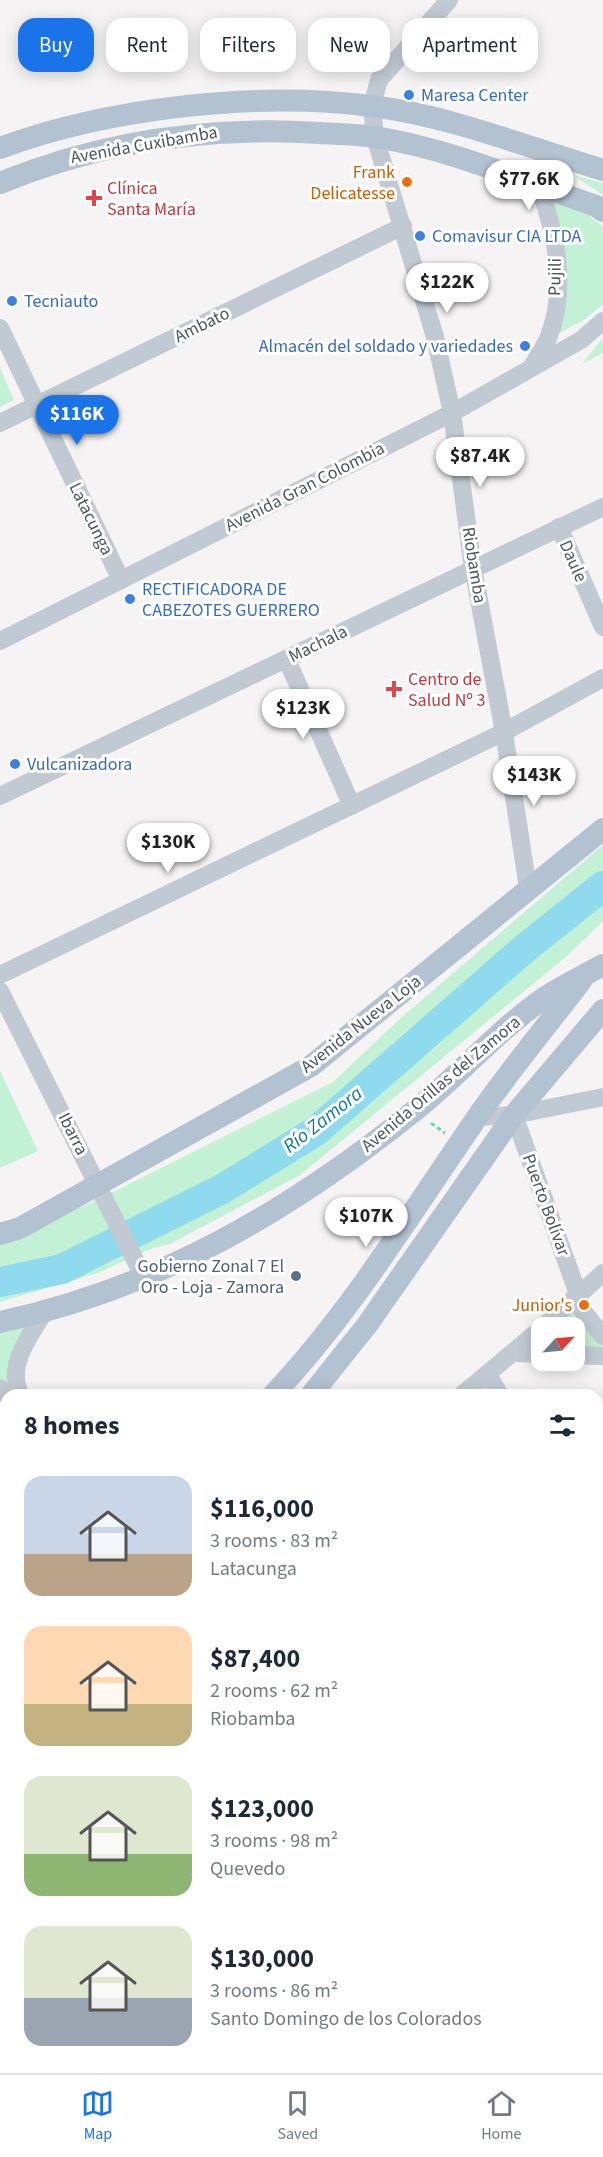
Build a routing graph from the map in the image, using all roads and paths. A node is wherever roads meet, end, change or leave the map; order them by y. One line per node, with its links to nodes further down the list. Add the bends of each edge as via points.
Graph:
1 (449, 0): 2 (street, via 379,80)
2 (372, 106): 3 (street, Riobamba); 4 (main road, Avenida Cuxibamba, via 276,101 193,105 83,124); 5 (main road, Avenida Cuxibamba, via 438,120)
3 (375, 137): 6 (main road, Avenida Cuxibamba, via 270,130 208,132 69,157); 7 (main road, Avenida Cuxibamba, via 465,159); 9 (street, Riobamba)
4 (0, 148)
5 (603, 170)
6 (0, 183)
7 (539, 187): 8 (main road, Avenida Cuxibamba); 12 (street, Pujili, via 552,223 557,270 549,336)
8 (603, 211)
9 (403, 226): 13 (street, Ambato); 14 (street, Riobamba)
10 (603, 321): 12 (street, Avenida Gran Colombia, via 581,340)
11 (0, 328): 13 (street, Latacunga)
12 (533, 365): 14 (street, Avenida Gran Colombia)
13 (38, 406): 15 (street, Ambato); 19 (street, Latacunga)
14 (452, 413): 18 (street, Riobamba); 19 (street, Avenida Gran Colombia)
15 (0, 423)
16 (603, 507): 17 (street, Machala)
17 (558, 527): 18 (street, Machala); 20 (street, Daule)
18 (473, 568): 22 (street, Machala); 24 (street, Riobamba)
19 (120, 580): 21 (street, Avenida Gran Colombia)
20 (603, 627)
21 (0, 641)
22 (287, 660): 25 (street, Machala); 26 (street)
23 (603, 678): 24 (street)
24 (504, 732): 26 (street); 28 (street, Riobamba)
25 (0, 796)
26 (352, 806): 31 (street)
27 (603, 829): 28 (main road, Avenida Nueva Loja)
28 (528, 888): 39 (main road, Avenida Nueva Loja, via 310,1066)
29 (603, 954): 30 (main road, Avenida Orillas del Zamora)
30 (595, 969): 35 (main road, Avenida Orillas del Zamora, via 544,998); 37 (main road)
31 (0, 975)
32 (0, 991): 39 (street, Ibarra)
33 (603, 1010): 36 (main road)
34 (603, 1097): 36 (street)
35 (415, 1111): 38 (path); 41 (main road, Avenida Orillas del Zamora, via 307,1192 229,1236)
36 (514, 1116): 37 (street); 43 (street, Puerto Bolívar); 56 (main road, via 367,1325)
37 (478, 1117): 38 (main road)
38 (459, 1144): 55 (main road, via 336,1322)
39 (102, 1191): 40 (main road, Avenida Nueva Loja); 41 (street, Ibarra)
40 (0, 1234)
41 (141, 1271): 44 (main road, Avenida Orillas del Zamora)
42 (603, 1273): 43 (street)
43 (576, 1297): 45 (street); 47 (street, Puerto Bolívar)
44 (44, 1313): 46 (main road, Avenida Orillas del Zamora); 54 (street, via 23,1348 17,1366)
45 (554, 1317)
46 (0, 1322)
47 (603, 1336)
48 (531, 1339): 49 (street)
49 (516, 1353): 50 (street); 53 (street)
50 (531, 1353)
51 (585, 1355): 52 (street)
52 (603, 1356)
53 (488, 1375): 57 (street); 58 (street)
54 (17, 1389)
55 (278, 1389)
56 (316, 1389)
57 (470, 1389)
58 (496, 1389)

